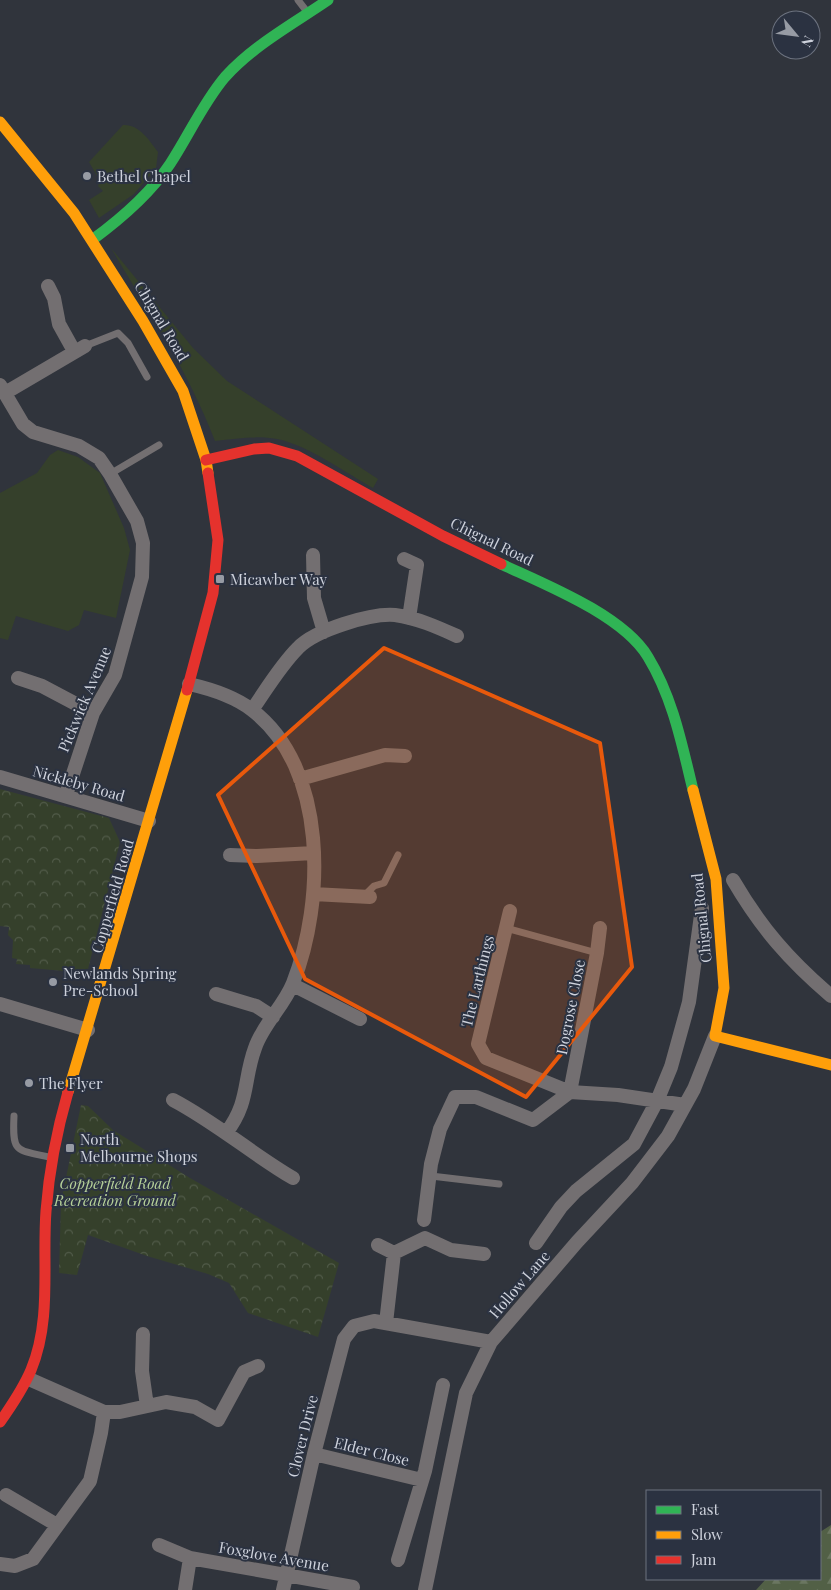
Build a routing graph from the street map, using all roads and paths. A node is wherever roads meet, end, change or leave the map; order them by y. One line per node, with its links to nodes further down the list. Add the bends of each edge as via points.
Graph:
1 (298, 0): 3 (lane)
2 (328, 0): 3 (street)
3 (308, 14): 5 (street, via 266,41 226,76 148,193 125,216)
4 (0, 122): 5 (street, Chignal Road, via 50,181)
5 (92, 240): 11 (street, Chignal Road, via 183,391)
6 (48, 286): 7 (street, via 59,324)
7 (79, 349): 8 (lane, via 118,333 128,343); 9 (street)
8 (147, 377)
9 (2, 389): 12 (street, Pickwick Avenue, via 23,424 33,432 91,451)
10 (159, 445): 12 (lane)
11 (206, 460): 19 (street, Copperfield Road, via 218,540 213,593); 45 (street, Chignal Road, via 269,448 297,456 443,536 571,597 635,640 648,656 671,703 716,879 724,988)
12 (110, 474): 21 (street, Pickwick Avenue, via 137,521 144,543 142,577 115,675)
13 (313, 555): 16 (street, via 314,598)
14 (404, 559): 15 (street, via 417,565)
15 (409, 618): 16 (street, via 393,615 362,620); 17 (street)
16 (324, 632): 20 (street, via 298,647)
17 (457, 636)
18 (18, 678): 21 (street, via 42,686)
19 (189, 684): 20 (street, via 220,694); 26 (street, Copperfield Road)
20 (252, 710): 24 (street, via 278,739)
21 (93, 713): 25 (street, Pickwick Avenue)
22 (405, 756): 24 (street, via 385,755)
23 (0, 777): 25 (street, Nickleby Road)
24 (300, 779): 27 (street, via 309,813)
25 (66, 795): 26 (street, Nickleby Road)
26 (149, 821): 44 (street, Copperfield Road)
27 (314, 853): 28 (street); 31 (street)
28 (230, 855)
29 (398, 855): 32 (lane, via 384,883 374,886)
30 (733, 880): 40 (street, via 764,928)
31 (313, 894): 32 (street); 38 (street)
32 (367, 897)
33 (702, 908): 49 (street, via 689,1002 671,1067)
34 (510, 912): 35 (street, The Larthings)
35 (506, 928): 37 (lane); 47 (street, The Larthings, via 478,1044 486,1058)
36 (600, 928): 37 (street, Dogrose Close)
37 (597, 953): 47 (street, Dogrose Close)
38 (293, 985): 42 (street); 43 (street)
39 (216, 994): 42 (street, via 256,1006)
40 (831, 996)
41 (0, 1004): 44 (street)
42 (273, 1017): 52 (street, via 255,1047 244,1103)
43 (360, 1019)
44 (88, 1030): 53 (street, Copperfield Road, via 66,1100)
45 (715, 1036): 46 (street); 50 (street, Hollow Lane)
46 (831, 1065)
47 (570, 1092): 49 (street, The Larthings); 54 (street, via 533,1120 476,1097 455,1096 440,1128)
48 (173, 1100): 52 (street)
49 (657, 1101): 50 (street, The Larthings); 58 (street, via 634,1144 576,1191)
50 (685, 1105): 64 (street, Hollow Lane, via 668,1136 632,1183)
51 (14, 1116): 53 (lane, via 13,1140 16,1146 20,1150)
52 (226, 1133): 55 (street)
53 (53, 1158): 66 (street, Copperfield Road, via 46,1214 44,1321)
54 (431, 1176): 56 (lane); 57 (street)
55 (293, 1178)
56 (499, 1184)
57 (424, 1220)
58 (536, 1243)
59 (378, 1245): 60 (street)
60 (394, 1253): 61 (street, via 425,1238 451,1250); 62 (street)
61 (484, 1254)
62 (386, 1323): 64 (street, Clover Drive); 71 (street, Clover Drive, via 374,1321 354,1326 344,1339)
63 (143, 1334): 68 (street, via 142,1371)
64 (492, 1342): 83 (street, Hollow Lane, via 466,1393)
65 (258, 1366): 68 (street, via 244,1372 218,1420 195,1408 166,1402)
66 (29, 1379): 69 (street); 70 (street, Copperfield Road)
67 (443, 1385): 72 (street, Elder Close)
68 (147, 1406): 69 (street)
69 (104, 1412): 74 (street, via 90,1481)
70 (0, 1422)
71 (314, 1454): 72 (street, Elder Close); 79 (street, Clover Drive)
72 (422, 1480): 77 (street, Elder Close)
73 (6, 1495): 74 (street)
74 (57, 1525): 78 (street, via 33,1559 15,1566)
75 (159, 1545): 76 (street, Foxglove Avenue)
76 (190, 1558): 79 (street, Foxglove Avenue); 81 (street)
77 (398, 1560)
78 (0, 1564)
79 (286, 1575): 80 (street, Foxglove Avenue); 82 (street, Clover Drive)
80 (353, 1587)
81 (186, 1590)
82 (283, 1590)
83 (425, 1590)

